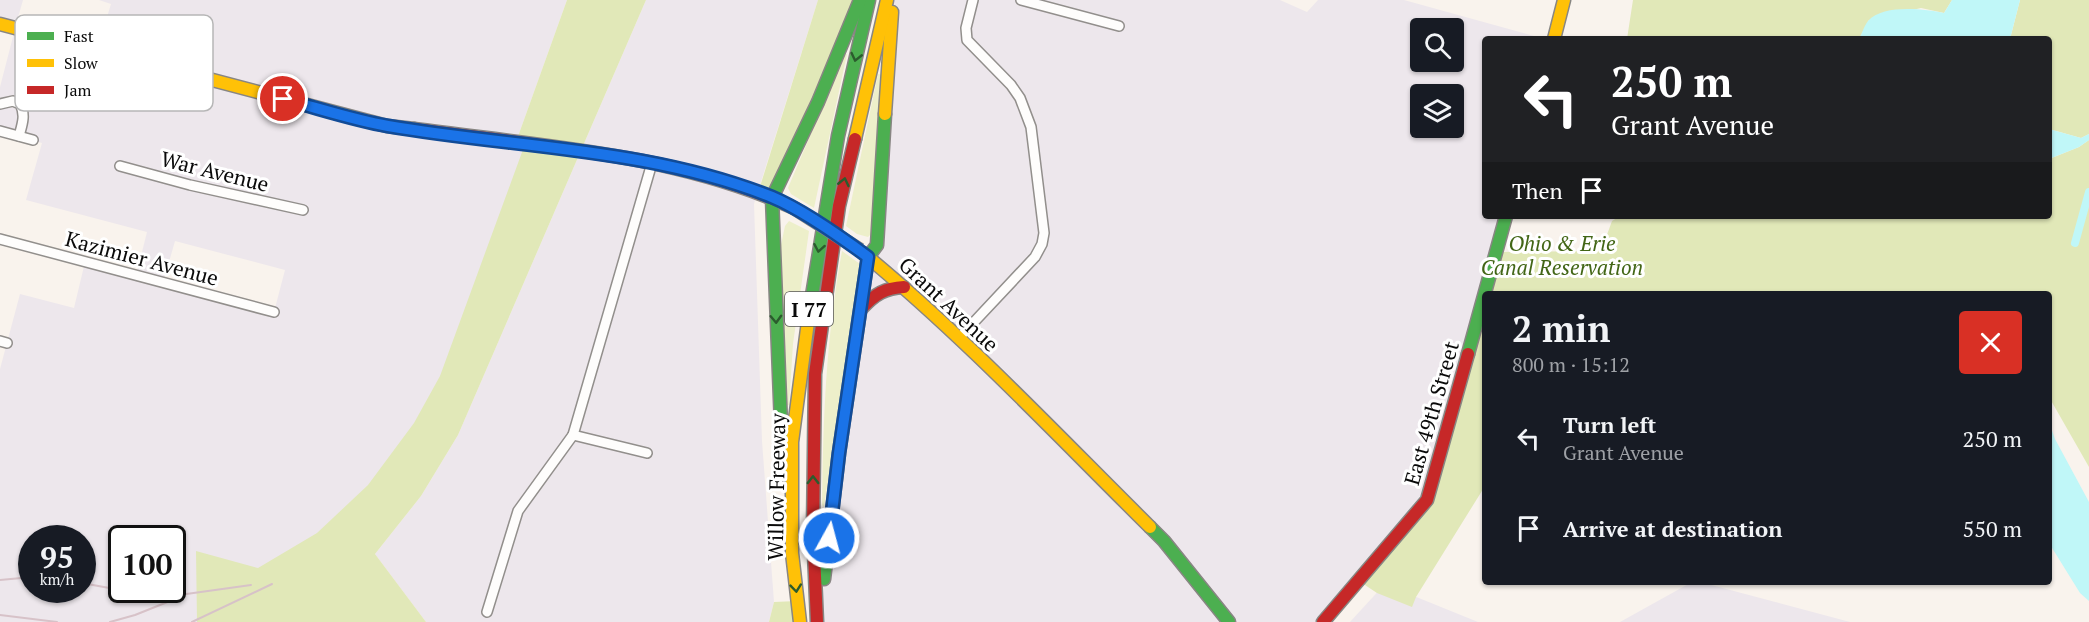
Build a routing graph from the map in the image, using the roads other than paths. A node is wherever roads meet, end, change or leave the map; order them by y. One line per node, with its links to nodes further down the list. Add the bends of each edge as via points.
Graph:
1 (860, 0): 21 (main road, via 818,102)
2 (869, 0): 34 (main road, Willow Freeway / I 77, one-way to 34, via 838,136 813,284 792,442)
3 (887, 0): 37 (main road, Willow Freeway / I 77, one-way to 3, via 813,530 815,374 839,206)
4 (893, 0): 25 (main road, via 877,244)
5 (973, 0): 31 (street, via 967,40 1011,85 1031,126 1044,233 1035,257)
6 (1021, 0): 9 (street)
7 (1564, 0): 11 (main road)
8 (0, 24): 10 (main road, Grant Avenue)
9 (1119, 26)
10 (15, 28)
11 (1555, 36)
12 (213, 81): 19 (main road, Grant Avenue, via 387,126)
13 (15, 102): 14 (street)
14 (0, 104)
15 (24, 111): 17 (street)
16 (0, 131): 17 (street)
17 (19, 136): 18 (street)
18 (33, 140)
19 (652, 163): 21 (main road, Grant Avenue, via 719,179); 32 (street)
20 (120, 166): 22 (street, War Avenue)
21 (772, 198): 25 (main road, Grant Avenue, bridge); 34 (main road, one-way to 34, via 780,453)
22 (303, 210)
23 (1505, 219): 27 (main road, East 49th Street)
24 (0, 239): 30 (street, Kazimier Avenue)
25 (864, 254): 26 (main road, Grant Avenue); 29 (main road)
26 (904, 287): 29 (main road, via 878,291); 31 (main road, Grant Avenue)
27 (1485, 291)
28 (1482, 302): 39 (main road, East 49th Street, via 1427,500)
29 (862, 308): 37 (main road)
30 (274, 312)
31 (959, 338): 38 (main road, Grant Avenue, via 1168,546)
32 (573, 435): 33 (street); 35 (street, via 518,511)
33 (647, 453)
34 (792, 553): 36 (main road, Willow Freeway / I 77, one-way to 36)
35 (487, 612)
36 (800, 622)
37 (818, 622)
38 (1229, 622)
39 (1323, 622)

